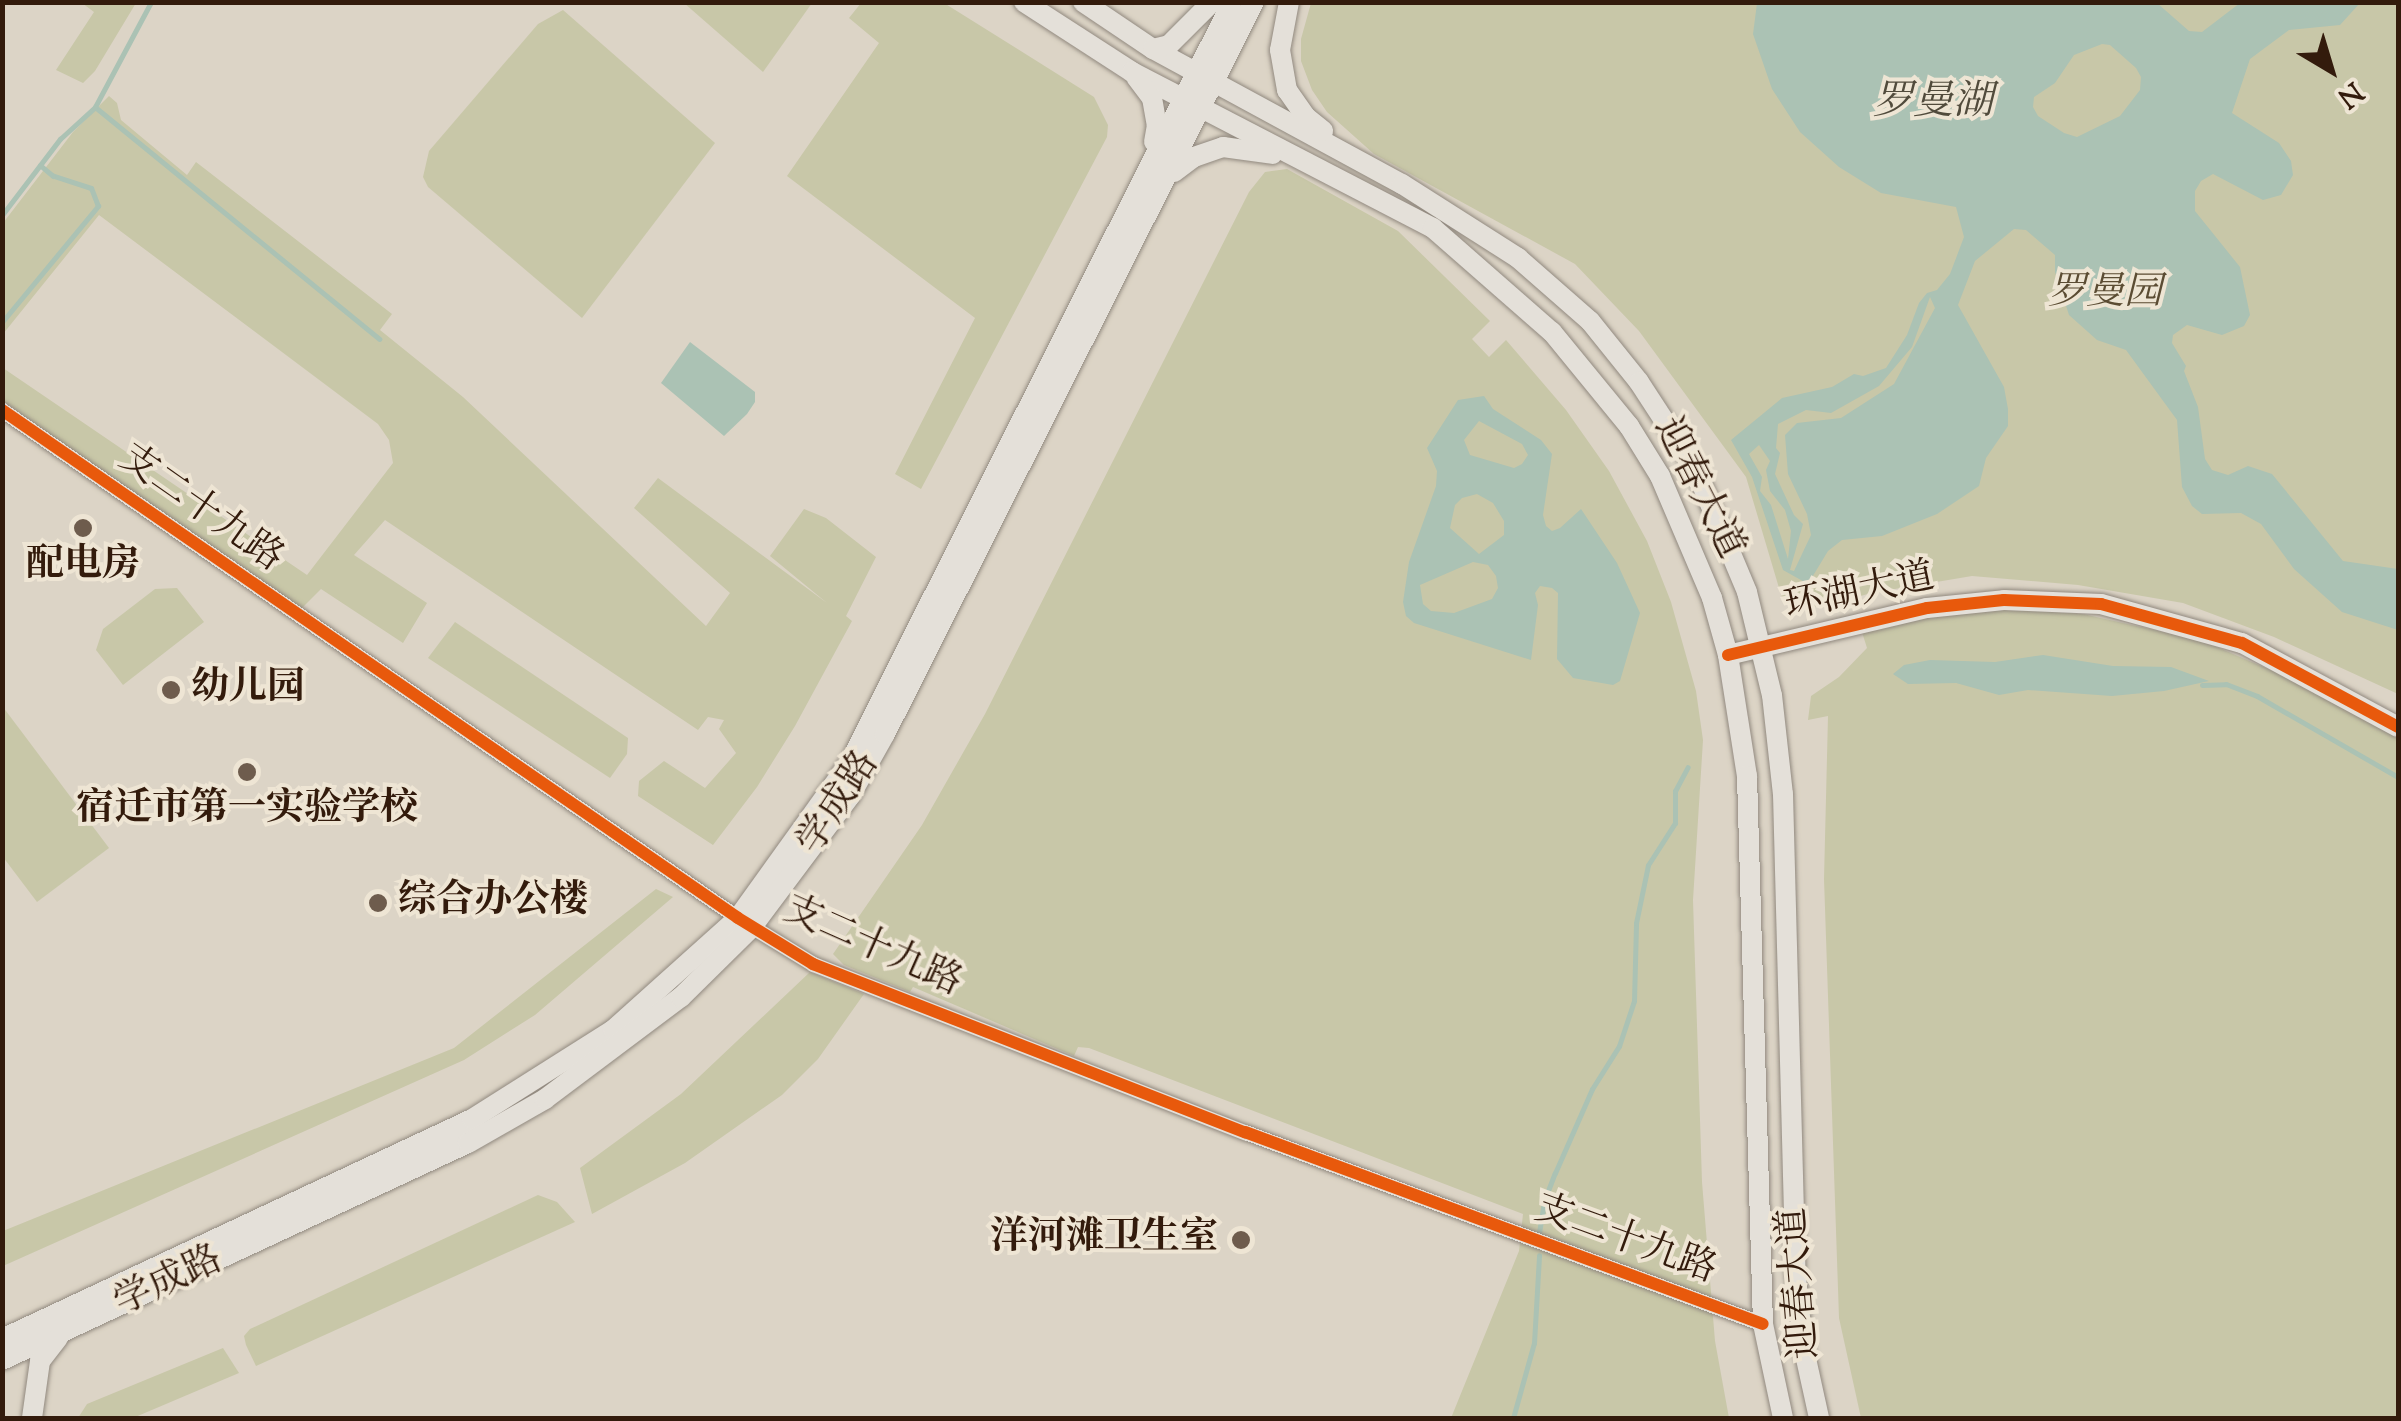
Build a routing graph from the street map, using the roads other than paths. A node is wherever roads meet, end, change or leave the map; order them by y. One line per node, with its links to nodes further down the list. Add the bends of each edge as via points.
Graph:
1 (1024, 2): 8 (main road, 迎春大道)
2 (1083, 2): 7 (main road, 迎春大道)
3 (1212, 2): 7 (main road, via 1168,45)
4 (1232, 2): 9 (main road, 学成路)
5 (1254, 2): 10 (main road, 学成路)
6 (1289, 2): 14 (main road, via 1280,50 1287,90 1306,118)
7 (1153, 49): 9 (main road, 迎春大道)
8 (1132, 72): 11 (main road, 迎春大道); 13 (main road, via 1152,98 1157,126)
9 (1196, 73): 10 (main road, 迎春大道); 11 (main road, 学成路)
10 (1215, 84): 12 (main road, 学成路); 14 (main road, 迎春大道)
11 (1182, 98): 12 (main road, 迎春大道); 13 (main road, 学成路)
12 (1202, 109): 15 (main road, 学成路); 16 (main road, 迎春大道)
13 (1150, 160): 25 (main road, 学成路, via 850,762)
14 (1364, 164): 18 (main road, 迎春大道, via 1518,258 1572,302 1648,396 1695,468)
15 (1169, 176): 16 (main road, via 1223,147 1254,148); 25 (main road, 学成路, via 886,734 850,796)
16 (1351, 182): 19 (main road, 迎春大道, via 1433,228 1543,322 1629,426)
17 (2, 410): 25 (street, 支二十九路)
18 (1721, 525): 19 (main road); 20 (main road, 迎春大道)
19 (1690, 538): 21 (main road, 迎春大道)
20 (1762, 647): 21 (main road, 环湖大道); 22 (main road, 环湖大道, via 1927,608 2004,600 2102,604 2242,643); 24 (main road, 迎春大道)
21 (1728, 654): 23 (main road, 迎春大道)
22 (2398, 726)
23 (1747, 794): 24 (main road); 27 (main road, 迎春大道)
24 (1783, 794): 33 (main road, 迎春大道, via 1795,1268)
25 (745, 923): 26 (main road, 学成路, via 681,997 545,1099 468,1144); 27 (street, 支二十九路, via 814,964)
26 (60, 1323): 28 (main road); 29 (main road, 学成路); 30 (main road, 学成路); 31 (main road, via 40,1361)
27 (1763, 1324): 32 (main road, 迎春大道)
28 (2, 1327)
29 (2, 1339)
30 (2, 1360)
31 (32, 1418)
32 (1783, 1418)
33 (1819, 1418)

